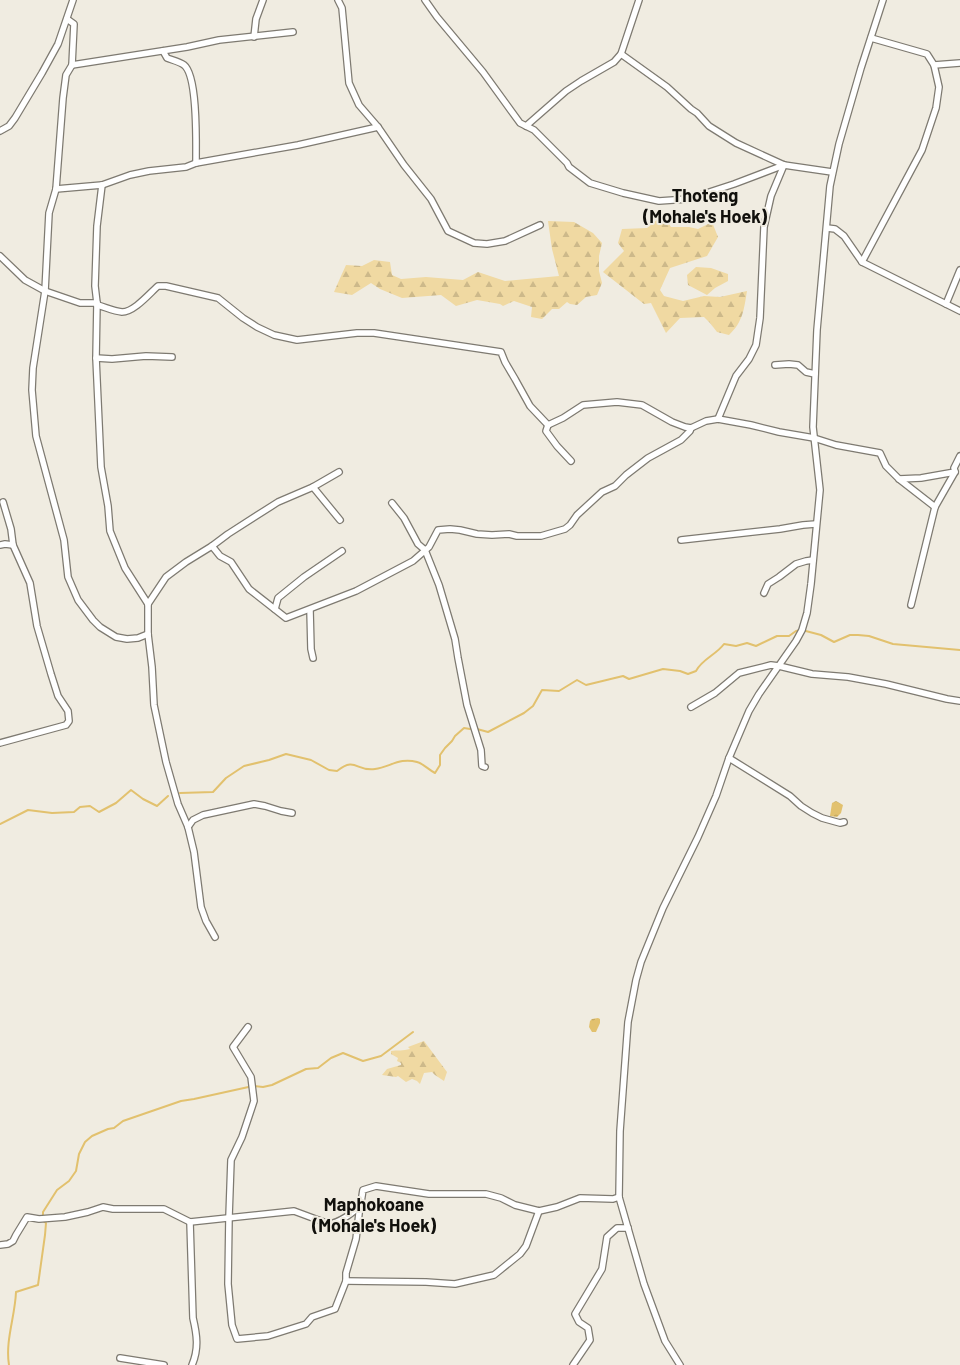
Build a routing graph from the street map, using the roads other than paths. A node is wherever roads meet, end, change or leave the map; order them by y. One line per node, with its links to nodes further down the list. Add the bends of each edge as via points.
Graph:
1 (73, 0): 7 (street)
2 (263, 0): 9 (street, via 256,19)
3 (338, 0): 17 (street, via 342,8 349,83 359,105)
4 (425, 0): 16 (street, via 520,123)
5 (639, 0): 12 (street)
6 (883, 0): 10 (street)
7 (67, 19): 14 (street, via 74,24); 18 (street, via 58,44 25,104 9,126)
8 (293, 32): 9 (street)
9 (254, 37): 11 (street, via 219,40)
10 (871, 38): 15 (street, via 927,54); 21 (street)
11 (163, 51): 14 (street); 19 (street, via 167,58 184,66 190,74 197,127)
12 (621, 54): 16 (street, via 614,62 566,92); 20 (street, via 667,88 709,126 736,143)
13 (960, 63): 15 (street)
14 (72, 65): 23 (street, via 66,75 63,98)
15 (934, 65): 27 (street, via 939,87 936,108 922,150)
16 (526, 126): 20 (street, via 534,130 569,167 590,183 659,201 688,199)
17 (378, 127): 19 (street, via 298,145); 24 (street, via 431,198 448,231 474,243 487,244 505,241)
18 (0, 130)
19 (196, 163): 22 (street, via 186,167 130,175)
20 (784, 165): 21 (street); 37 (street, via 771,196 764,226 760,318 756,345 736,376)
21 (832, 172): 25 (street)
22 (102, 185): 23 (street); 30 (street, via 97,226)
23 (56, 188): 29 (street, via 49,213)
24 (540, 225)
25 (826, 228): 27 (street, via 835,229 844,236); 36 (street)
26 (0, 256): 29 (street, via 25,280)
27 (862, 262): 31 (street)
28 (960, 270): 31 (street)
29 (45, 291): 30 (street, via 80,303); 64 (street, via 33,368 33,405 36,436 64,540 68,577 78,600 100,627 127,639)
30 (97, 304): 34 (street); 38 (street, via 124,312 137,305 158,286 166,286 218,298 257,327 274,335 297,340 374,333 501,352 530,406)
31 (946, 304): 32 (street)
32 (960, 312)
33 (172, 357): 34 (street)
34 (96, 358): 60 (street, via 101,467 110,531 125,568)
35 (775, 365): 36 (street, via 798,365 806,372)
36 (815, 374): 40 (street)
37 (718, 419): 39 (street); 40 (street)
38 (548, 425): 39 (street, via 583,405 617,402 642,405 672,422); 42 (street, via 546,431)
39 (691, 428): 56 (street, via 680,440 648,458 615,486 602,492 577,514 565,529 542,536 438,530)
40 (814, 438): 45 (street, via 880,453 886,466); 51 (street, via 820,490)
41 (960, 456): 44 (street, via 954,468)
42 (571, 461)
43 (338, 472): 46 (street)
44 (955, 472): 45 (street); 49 (street)
45 (899, 479): 49 (street)
46 (313, 487): 50 (street); 55 (street, via 278,502)
47 (3, 502): 54 (street)
48 (392, 503): 56 (street, via 404,518 418,544)
49 (935, 507): 61 (street)
50 (340, 520)
51 (816, 524): 52 (street); 58 (street)
52 (682, 540)
53 (0, 545): 54 (street)
54 (13, 545): 69 (street, via 30,583 37,626 58,696 68,712 69,721 66,725)
55 (212, 546): 60 (street, via 166,577); 62 (street, via 220,556 231,562 249,589)
56 (425, 550): 63 (street, via 413,561 356,592); 71 (street, via 450,619 467,704 481,750 482,766)
57 (342, 552): 62 (street, via 286,591 278,598)
58 (813, 560): 59 (street, via 796,564 768,584); 66 (street, via 807,613 802,630)
59 (764, 593)
60 (148, 604): 64 (street)
61 (911, 605)
62 (276, 609): 63 (street, via 286,618)
63 (310, 610): 65 (street)
64 (148, 634): 74 (street, via 154,705 166,762 178,804)
65 (313, 658)
66 (779, 666): 67 (street, via 812,674 886,684); 68 (street, via 771,665 739,673 715,693); 70 (street, via 749,711)
67 (960, 701)
68 (691, 707)
69 (0, 743)
70 (729, 758): 73 (street, via 790,796 812,813 822,818); 77 (street, via 710,810 663,908 636,980 628,1022 620,1131)
71 (485, 767)
72 (292, 813): 74 (street, via 254,804 202,815 193,820)
73 (844, 822)
74 (188, 827): 75 (street, via 202,907)
75 (215, 937)
76 (248, 1027): 80 (street, via 233,1047 251,1077 254,1101 231,1160)
77 (619, 1197): 79 (street, via 580,1198); 82 (street)
78 (360, 1205): 79 (street, via 364,1190 376,1186 429,1194 486,1194); 80 (street, via 343,1220 334,1224 320,1222 294,1211); 84 (street, via 356,1239)
79 (539, 1211): 84 (street, via 526,1246 494,1275 455,1284)
80 (229, 1218): 81 (street); 84 (street, via 228,1284 232,1326 237,1338 268,1336 306,1324 312,1317 335,1308)
81 (190, 1222): 83 (street, via 164,1209 102,1207 68,1216 38,1219 27,1217 13,1241); 87 (street, via 193,1318 197,1350)
82 (628, 1228): 88 (street, via 617,1228 607,1237 602,1269 576,1314 579,1322 588,1328 590,1340); 89 (street, via 644,1284 665,1341)
83 (0, 1245)
84 (346, 1281)
85 (120, 1358): 86 (street)
86 (164, 1365)
87 (192, 1365)
88 (572, 1365)
89 (680, 1365)

